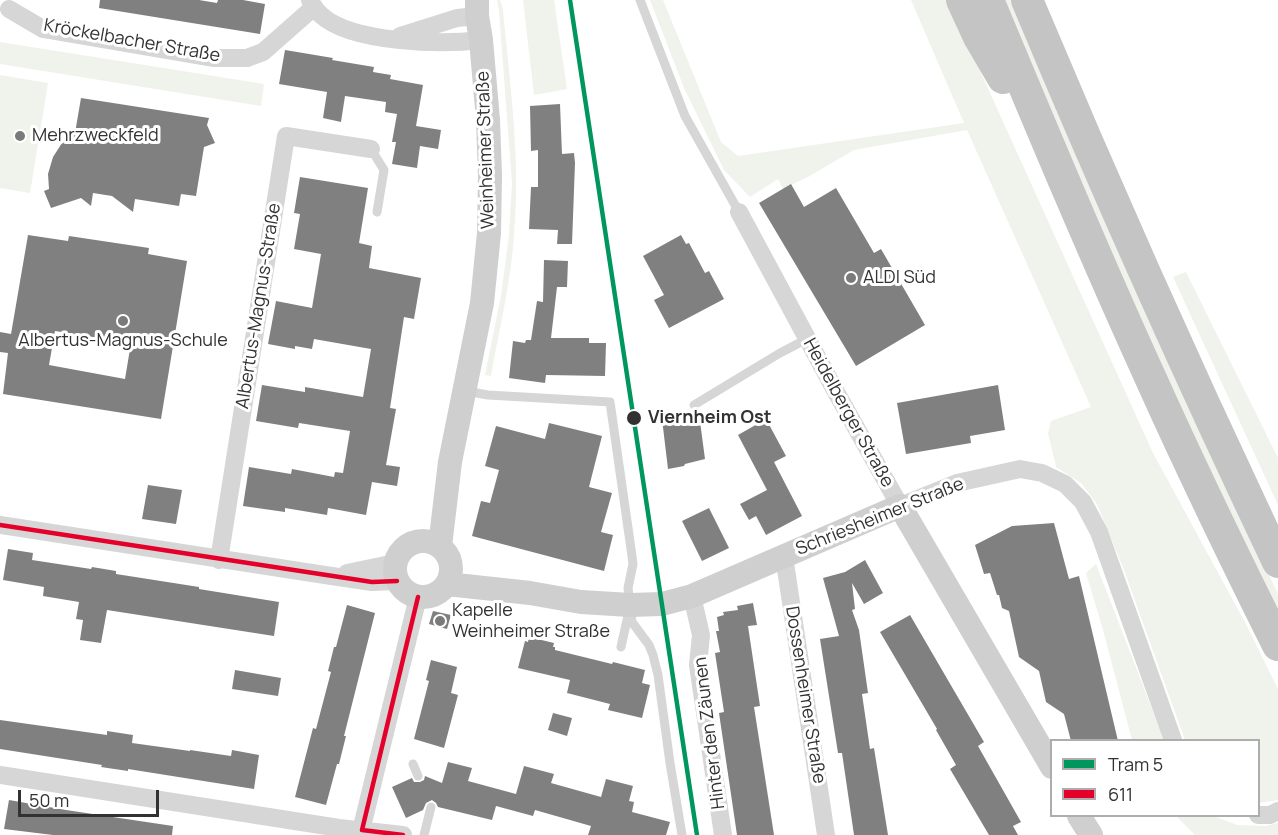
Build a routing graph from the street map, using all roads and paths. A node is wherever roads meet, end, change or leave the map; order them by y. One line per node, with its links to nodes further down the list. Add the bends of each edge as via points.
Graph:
1 (640, 0): 13 (lane, via 685,116)
2 (962, 0): 11 (highway, via 979,37)
3 (988, 0): 11 (highway)
4 (1027, 0): 22 (highway, via 1096,164)
5 (312, 4): 7 (street, Kröckelbacher Straße, via 263,52 248,58 213,58 43,29); 8 (street, via 326,20 343,28)
6 (475, 5): 8 (street, via 457,18); 9 (street, Weinheimer Straße)
7 (4, 8)
8 (389, 39): 9 (street, via 439,43)
9 (481, 40): 15 (street, Weinheimer Straße, via 488,120 489,233 482,303)
10 (371, 149): 12 (lane, via 384,170); 21 (street, Albertus-Magnus-Straße, via 286,136)
11 (1060, 171): 27 (highway, via 1151,379)
12 (377, 212)
13 (739, 212): 14 (street, Heidelberger Straße)
14 (807, 339): 16 (lane); 17 (street, Heidelberger Straße)
15 (465, 391): 20 (street, Weinheimer Straße, via 450,462); 26 (lane, via 488,396 610,402 633,564 628,588)
16 (694, 405)
17 (900, 506): 19 (street, Schriesheimer Straße); 29 (street, Schriesheimer Straße, via 957,483 1020,469 1042,473 1065,484 1083,502 1099,532); 31 (street, Heidelberger Straße)
18 (0, 525): 21 (street)
19 (784, 556): 24 (street, Schriesheimer Straße); 43 (street, Dossenheimer Straße)
20 (441, 559): 23 (street, via 414,542 399,554); 25 (street, via 442,591); 26 (street, Schriesheimer Straße, via 530,593)
21 (219, 560): 23 (street, via 325,575)
22 (1278, 562)
23 (396, 572): 25 (street, via 405,591)
24 (692, 596): 26 (street, Schriesheimer Straße, via 662,604); 42 (street, Hinter den Zäunen, via 701,634 698,664)
25 (418, 597): 38 (street)
26 (630, 605): 28 (lane); 41 (lane, via 633,622 649,645 658,675)
27 (1278, 645)
28 (621, 647)
29 (1172, 739)
30 (413, 764): 33 (lane)
31 (1050, 764)
32 (0, 775): 38 (street)
33 (418, 776)
34 (431, 807): 40 (lane)
35 (1278, 811): 36 (street)
36 (1260, 815)
37 (1080, 817): 44 (street)
38 (361, 832): 39 (street)
39 (403, 835)
40 (424, 835)
41 (681, 835)
42 (723, 835)
43 (826, 835)
44 (1091, 835)

